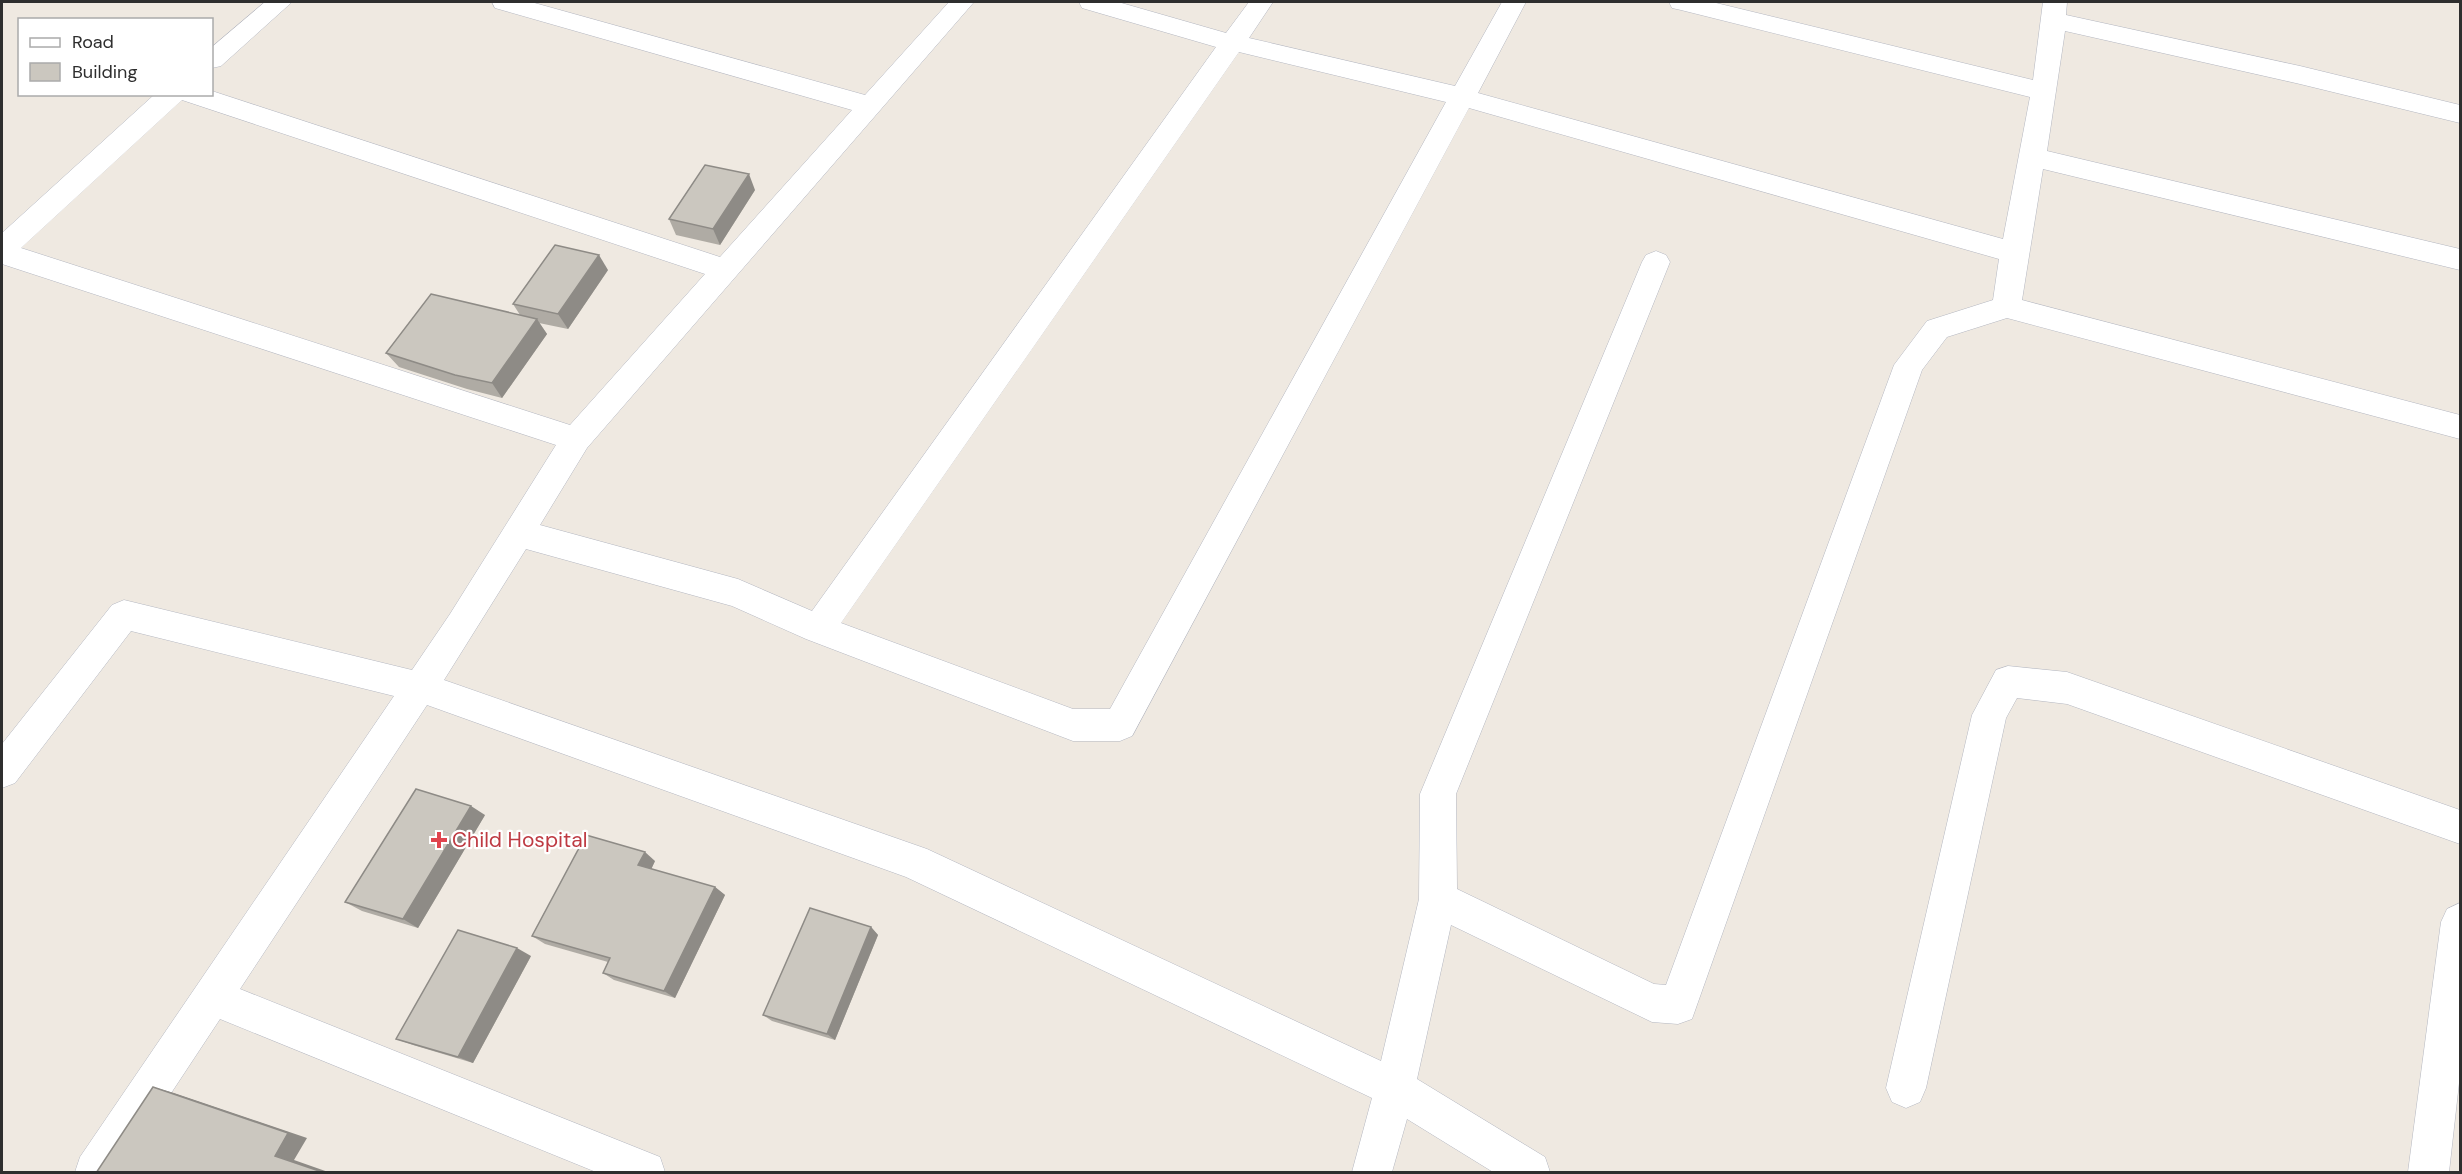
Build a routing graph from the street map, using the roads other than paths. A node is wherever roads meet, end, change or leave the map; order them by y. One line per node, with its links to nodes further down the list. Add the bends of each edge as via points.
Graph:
1 (280, 2): 10 (street)
2 (504, 2): 15 (street)
3 (962, 2): 15 (street)
4 (1091, 2): 9 (street)
5 (1261, 2): 9 (street)
6 (1514, 2): 14 (street)
7 (1681, 2): 11 (street)
8 (2054, 11): 11 (street); 16 (street)
9 (1232, 43): 14 (street); 27 (street)
10 (213, 59)
11 (2043, 91): 17 (street)
12 (170, 96): 18 (street)
13 (197, 96): 22 (street)
14 (1462, 97): 19 (street); 27 (street, via 1120,725 1073,725)
15 (870, 106): 22 (street)
16 (2460, 114)
17 (2031, 157): 19 (street); 20 (street)
18 (2, 251): 25 (street)
19 (2013, 252): 23 (street)
20 (2460, 260)
21 (1656, 262): 31 (street, via 1438,794)
22 (725, 270): 25 (street)
23 (2007, 307): 24 (street); 31 (street, via 1937,329 1909,364 1678,1005 1652,1003)
24 (2460, 427)
25 (576, 439): 26 (street)
26 (518, 533): 27 (street, via 738,593); 28 (street)
27 (818, 629)
28 (420, 687): 29 (street, via 124,615); 33 (street); 34 (street, via 914,862)
29 (2, 771)
30 (2460, 827): 35 (street, via 2067,688 2008,681 1989,715)
31 (1438, 899): 34 (street)
32 (2460, 921): 40 (street)
33 (213, 997): 36 (street); 37 (street)
34 (1395, 1088): 38 (street); 39 (street)
35 (1906, 1088)
36 (94, 1173)
37 (645, 1173)
38 (1372, 1173)
39 (1530, 1173)
40 (2428, 1173)

